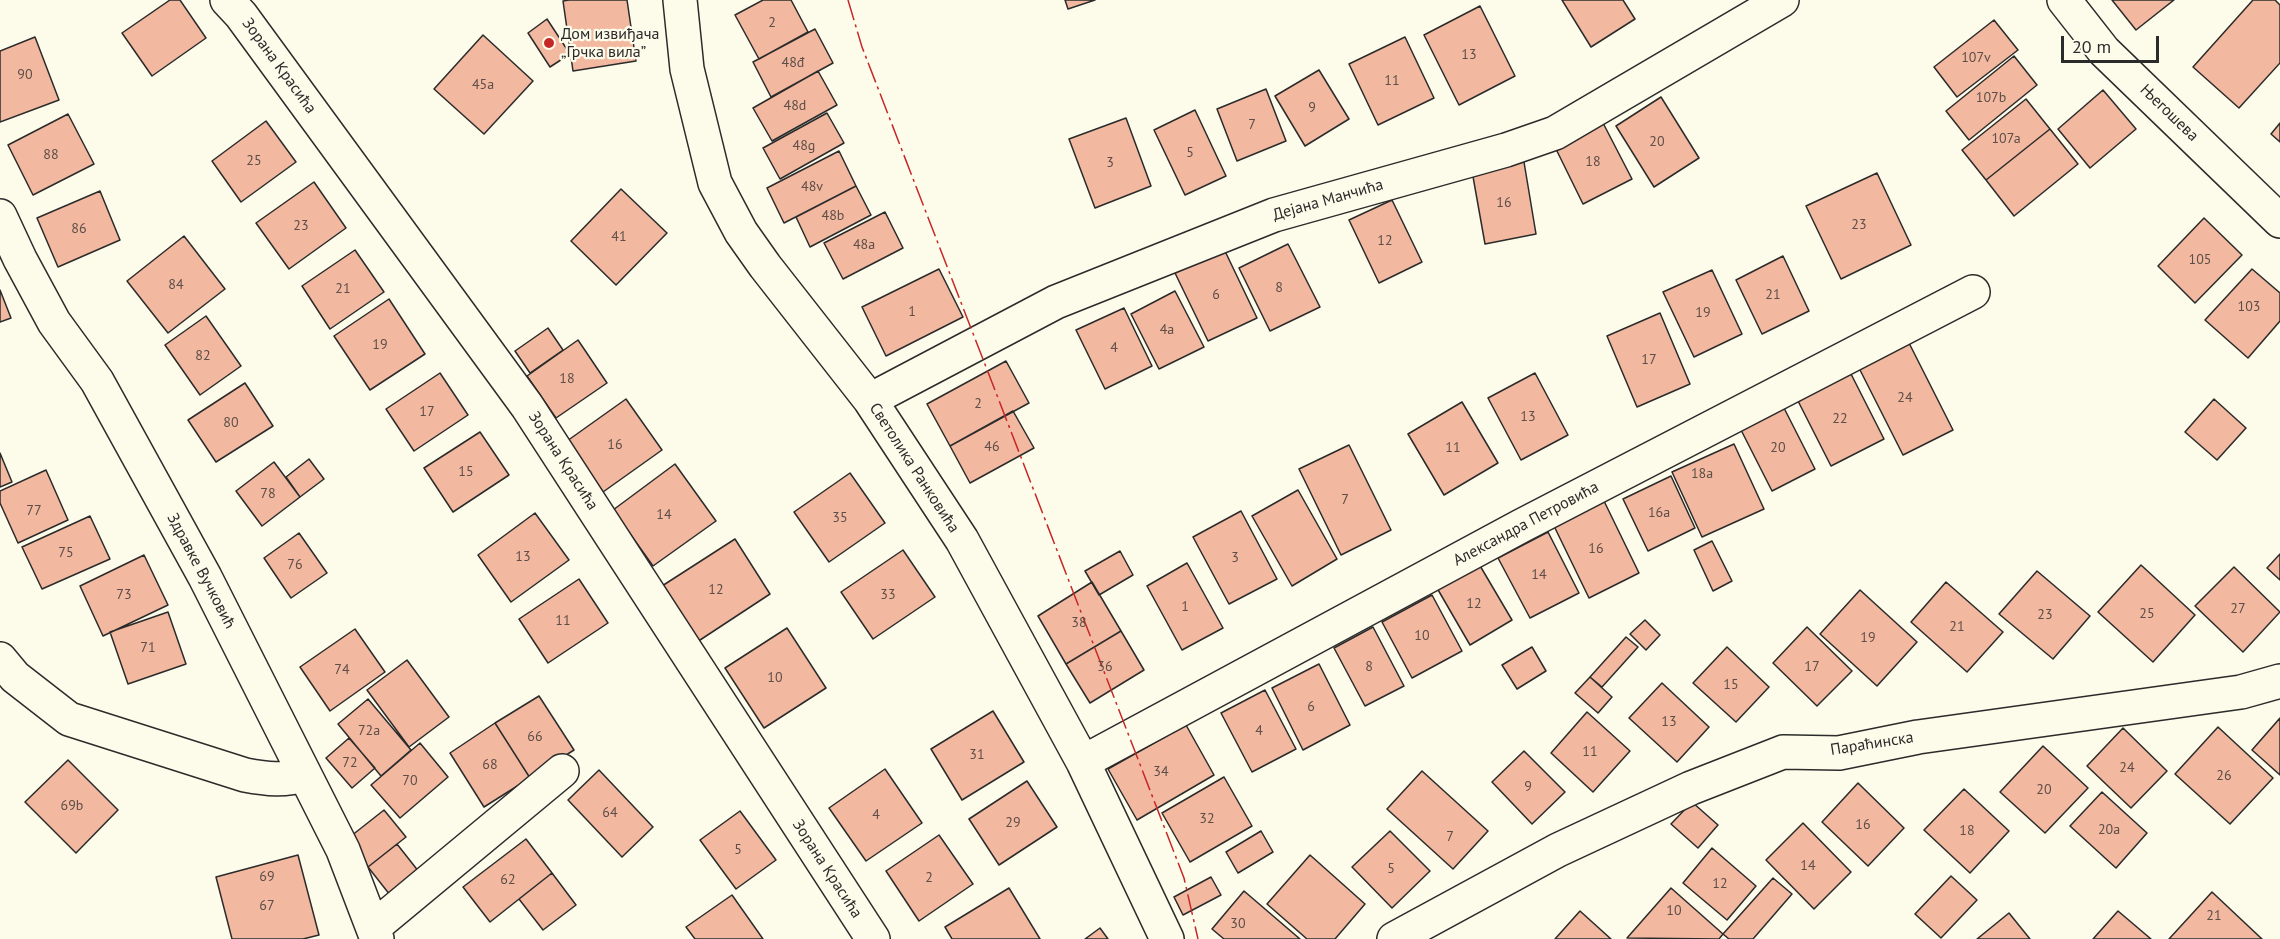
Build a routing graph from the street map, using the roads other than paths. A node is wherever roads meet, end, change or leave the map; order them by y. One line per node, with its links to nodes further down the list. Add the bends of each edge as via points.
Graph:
1 (227, 0): 15 (street, Зорана Красића, via 527,406)
2 (680, 0): 8 (street, Светолика Ранковића, via 687,69 716,183 741,232 765,266)
3 (1782, 0): 8 (street, Дејана Манчића, via 1555,133 1274,215 1056,302)
4 (2064, 0): 6 (street, Његошева, via 2104,51)
5 (0, 216): 13 (street, Здравке Вучковић, via 54,322 97,381 134,445)
6 (2280, 221)
7 (1973, 292): 11 (street, Александра Петровића, via 1521,526)
8 (870, 400): 11 (street, Светолика Ранковића, via 962,540)
9 (0, 659): 13 (street, via 15,677 69,719 268,780)
10 (2280, 681): 17 (street, Параћинска, via 2241,692 1918,737 1839,753 1783,752 1691,788 1558,850)
11 (1083, 762): 16 (street, Светолика Ранковића)
12 (562, 771): 14 (street)
13 (305, 776): 14 (street, Здравке Вучковић, via 343,850)
14 (375, 933)
15 (873, 939)
16 (1167, 939)
17 (1394, 939)

